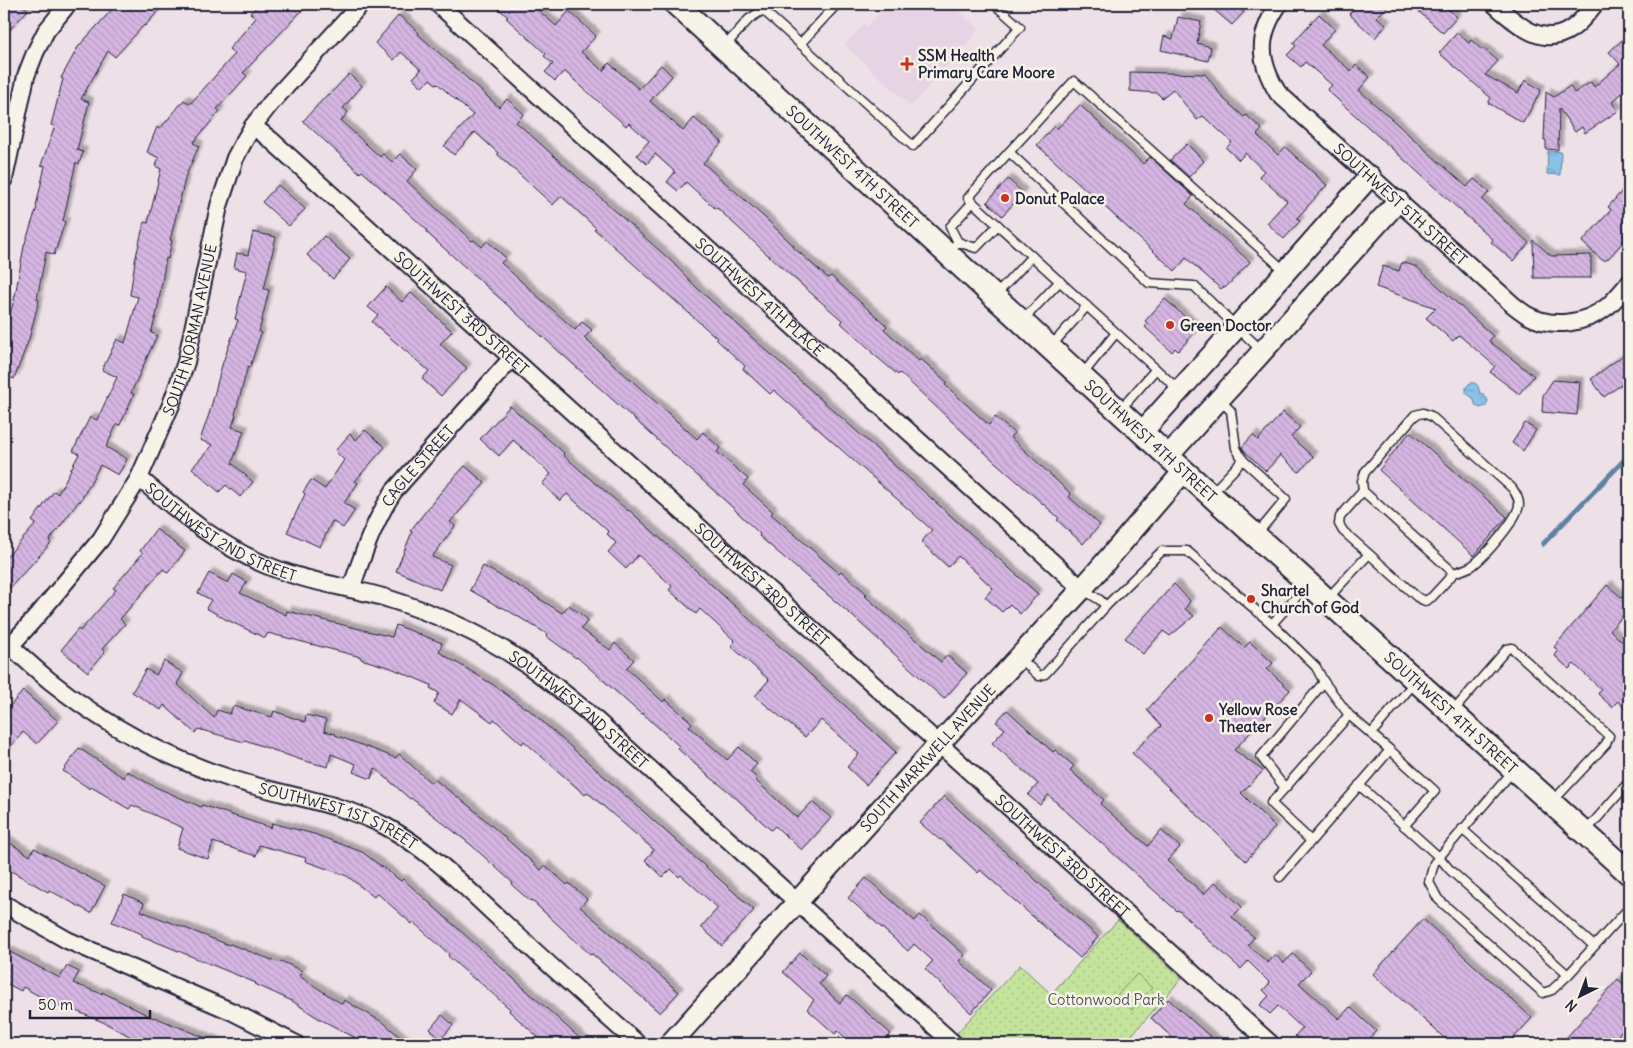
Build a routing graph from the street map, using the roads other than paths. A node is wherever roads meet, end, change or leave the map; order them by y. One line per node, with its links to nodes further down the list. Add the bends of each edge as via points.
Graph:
1 (68, 4): 17 (street, via 46,31 26,76)
2 (361, 4): 14 (street, SOUTH NORMAN AVENUE)
3 (438, 4): 51 (street, SOUTHWEST 4TH PLACE)
4 (676, 4): 13 (main road, SOUTHWEST 4TH STREET)
5 (769, 4): 11 (lane)
6 (837, 4): 12 (lane)
7 (994, 4): 12 (lane, via 1020,27 913,146)
8 (1279, 4): 16 (street, SOUTHWEST 5TH STREET, via 1270,16 1262,48 1268,74 1278,93)
9 (1494, 4): 10 (street, via 1536,35 1547,37 1572,29)
10 (1595, 4)
11 (763, 10): 12 (lane); 13 (lane, via 749,19)
12 (800, 44)
13 (723, 48): 21 (main road, SOUTHWEST 4TH STREET)
14 (253, 126): 33 (street, SOUTHWEST 3RD STREET); 43 (street, SOUTH NORMAN AVENUE, via 235,158 222,198 186,362)
15 (1009, 152): 19 (lane, via 968,198); 23 (lane, via 1074,81); 29 (lane, via 1149,284 1194,286)
16 (1370, 176): 18 (street, SOUTHWEST 5TH STREET); 23 (street)
17 (4, 179)
18 (1398, 201): 25 (street, SOUTHWEST 5TH STREET, via 1512,304 1534,318 1560,324 1587,318 1607,307); 32 (street)
19 (973, 202): 20 (lane); 21 (lane, via 950,227)
20 (998, 225): 21 (lane, via 976,248); 22 (lane)
21 (952, 248): 26 (main road, SOUTHWEST 4TH STREET)
22 (1032, 256): 24 (lane); 26 (lane)
23 (1286, 272): 29 (street)
24 (1060, 281): 27 (lane); 28 (lane)
25 (1629, 283)
26 (994, 297): 28 (main road, SOUTHWEST 4TH STREET)
27 (1087, 306): 30 (lane); 31 (lane)
28 (1021, 322): 31 (main road, SOUTHWEST 4TH STREET)
29 (1236, 328): 32 (lane); 36 (street)
30 (1116, 333): 34 (lane); 35 (lane)
31 (1049, 347): 35 (main road, SOUTHWEST 4TH STREET)
32 (1262, 351): 37 (street)
33 (512, 358): 50 (street, CAGLE STREET, via 394,490 369,536); 62 (street, SOUTHWEST 3RD STREET)
34 (1156, 369): 36 (lane); 38 (lane)
35 (1081, 376): 38 (main road, SOUTHWEST 4TH STREET)
36 (1180, 391): 39 (street)
37 (1220, 398): 40 (street); 41 (lane, via 1230,411 1236,448)
38 (1119, 411): 39 (main road, SOUTHWEST 4TH STREET)
39 (1142, 432): 40 (main road, SOUTHWEST 4TH STREET)
40 (1168, 456): 42 (main road, SOUTHWEST 4TH STREET)
41 (1243, 460): 45 (lane); 46 (lane, via 1286,499)
42 (1184, 471): 45 (main road, SOUTHWEST 4TH STREET); 51 (street, SOUTH MARKWELL AVENUE)
43 (139, 478): 50 (street, SOUTHWEST 2ND STREET, via 190,521 241,554 301,577); 55 (street, SOUTH NORMAN AVENUE, via 101,538 44,608)
44 (1363, 491): 47 (lane, via 1340,517 1339,524); 48 (lane); 48 (lane, via 1365,472 1415,415 1424,413 1512,488 1518,497 1519,507 1513,521 1478,560)
45 (1211, 495): 46 (main road, SOUTHWEST 4TH STREET)
46 (1255, 536): 49 (main road, SOUTHWEST 4TH STREET)
47 (1369, 554): 48 (lane, via 1417,598 1425,600 1432,597); 52 (lane)
48 (1454, 573)
49 (1308, 583): 52 (main road, SOUTHWEST 4TH STREET); 54 (lane)
50 (351, 589): 76 (street, SOUTHWEST 2ND STREET, via 384,597 454,623 523,662 586,711)
51 (1082, 589): 53 (lane); 56 (street, SOUTH MARKWELL AVENUE)
52 (1327, 600): 57 (main road, SOUTHWEST 4TH STREET)
53 (1106, 606): 54 (lane, via 1162,551 1187,551); 56 (lane, via 1042,676)
54 (1272, 624): 58 (lane, via 1316,667)
55 (6, 646): 82 (street, SOUTHWEST 1ST STREET, via 87,708 168,755 237,780 336,806 387,828 420,849 460,883)
56 (1019, 657): 62 (street, SOUTH MARKWELL AVENUE)
57 (1416, 681): 59 (main road, SOUTHWEST 4TH STREET); 61 (lane)
58 (1324, 682): 60 (lane); 67 (lane, via 1261,757)
59 (1452, 713): 64 (main road, SOUTHWEST 4TH STREET); 68 (lane, via 1512,648 1609,736 1606,744)
60 (1349, 715): 61 (lane); 67 (lane)
61 (1371, 734): 63 (lane)
62 (938, 744): 76 (street, SOUTH MARKWELL AVENUE); 85 (street, SOUTHWEST 3RD STREET)
63 (1390, 750): 65 (lane); 69 (lane, via 1435,791)
64 (1514, 769): 68 (main road, SOUTHWEST 4TH STREET); 70 (lane)
65 (1359, 785): 69 (lane); 72 (lane)
66 (1628, 785): 71 (lane)
67 (1285, 788): 72 (lane, via 1271,803)
68 (1551, 803): 71 (main road, SOUTHWEST 4TH STREET)
69 (1404, 826): 73 (lane)
70 (1462, 829): 73 (lane); 79 (lane)
71 (1584, 832): 74 (main road, SOUTHWEST 4TH STREET)
72 (1311, 842): 75 (lane)
73 (1439, 857): 80 (lane); 80 (lane, via 1429,882 1438,899 1543,993 1552,990)
74 (1629, 873)
75 (1280, 877)
76 (798, 903): 83 (street, SOUTH MARKWELL AVENUE); 84 (street, SOUTHWEST 2ND STREET)
77 (4, 904): 81 (street, via 67,940 234,1012)
78 (1629, 908): 79 (lane)
79 (1594, 946): 80 (lane)
80 (1568, 975)
81 (296, 1044)
82 (638, 1044)
83 (670, 1044)
84 (954, 1044)
85 (1271, 1044)

